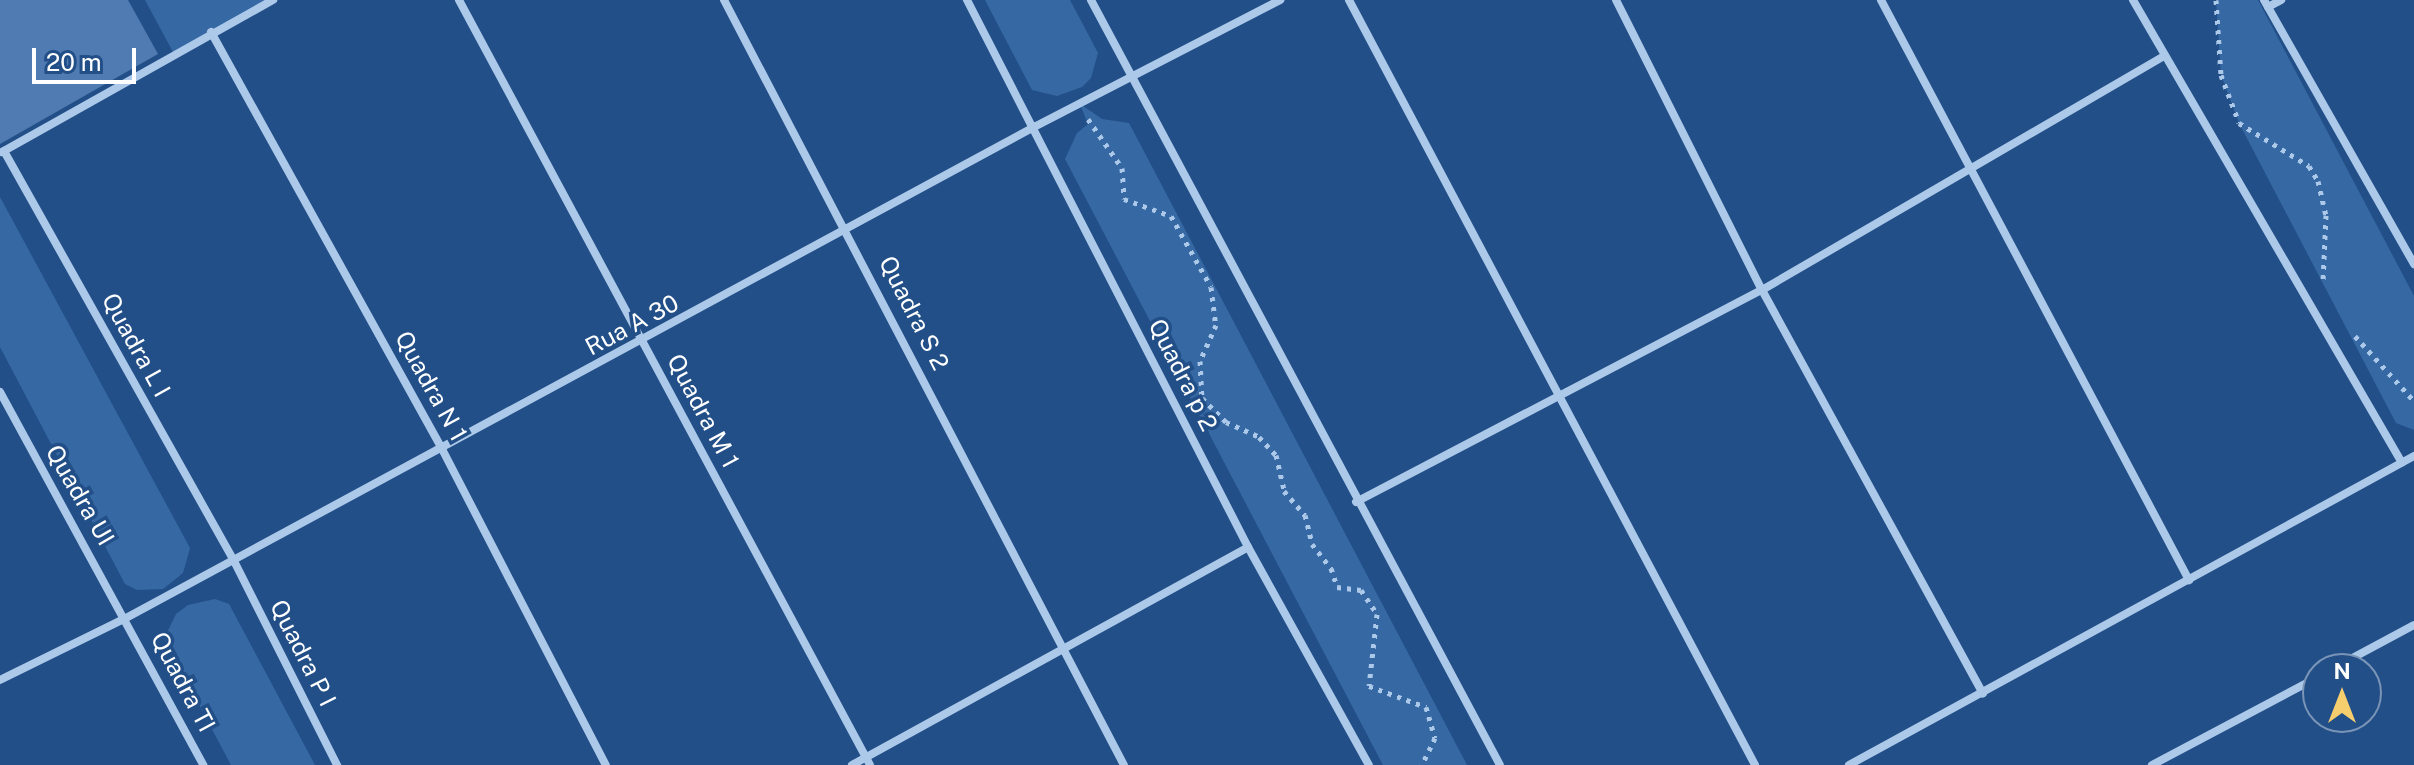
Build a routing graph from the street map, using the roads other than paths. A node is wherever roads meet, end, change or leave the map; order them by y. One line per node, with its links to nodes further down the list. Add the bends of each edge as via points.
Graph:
1 (273, 0): 13 (street)
2 (459, 0): 22 (street, Quadra M 1)
3 (724, 0): 19 (street, Quadra S 2)
4 (967, 0): 16 (street, Quadra p 2)
5 (1091, 0): 15 (street)
6 (1280, 0): 15 (street, Rua A 30)
7 (1349, 0): 24 (street)
8 (1616, 0): 21 (street)
9 (1881, 0): 18 (street)
10 (2133, 0): 14 (street)
11 (2281, 0): 12 (street)
12 (2266, 4): 20 (street)
13 (211, 32): 17 (street); 27 (street, Quadra N 1)
14 (2163, 57): 18 (street); 29 (street)
15 (1132, 78): 16 (street, Rua A 30); 30 (street)
16 (1036, 126): 19 (street, Rua A 30); 31 (street, Quadra p 2)
17 (2, 152): 32 (street, Quadra L I)
18 (1971, 164): 21 (street); 33 (street)
19 (847, 228): 22 (street, Rua A 30); 36 (street, Quadra S 2)
20 (2414, 264)
21 (1762, 290): 24 (street); 40 (street)
22 (643, 342): 27 (street, Rua A 30); 41 (street, Quadra M 1)
23 (0, 392): 25 (street, Quadra UI)
24 (1561, 392): 30 (street); 49 (street)
25 (10, 413): 26 (street); 34 (street, Quadra UI)
26 (0, 418)
27 (442, 449): 32 (street, Rua A 30); 44 (street, Quadra N 1)
28 (2414, 456): 29 (street)
29 (2402, 463): 33 (street)
30 (1356, 502): 48 (street)
31 (1248, 547): 36 (street); 47 (street, Quadra p 2)
32 (233, 559): 34 (street, Rua A 30); 43 (street, Quadra P I)
33 (2189, 580): 40 (street)
34 (126, 618): 38 (street, Rua A 30); 42 (street, Quadra TI)
35 (2414, 625): 37 (street)
36 (1064, 646): 41 (street); 46 (street, Quadra S 2)
37 (2362, 653)
38 (0, 680)
39 (2302, 685): 51 (street)
40 (1983, 694): 50 (street)
41 (868, 761): 45 (street)
42 (203, 765)
43 (337, 765)
44 (606, 765)
45 (852, 765)
46 (1124, 765)
47 (1369, 765)
48 (1500, 765)
49 (1755, 765)
50 (1849, 765)
51 (2152, 765)

